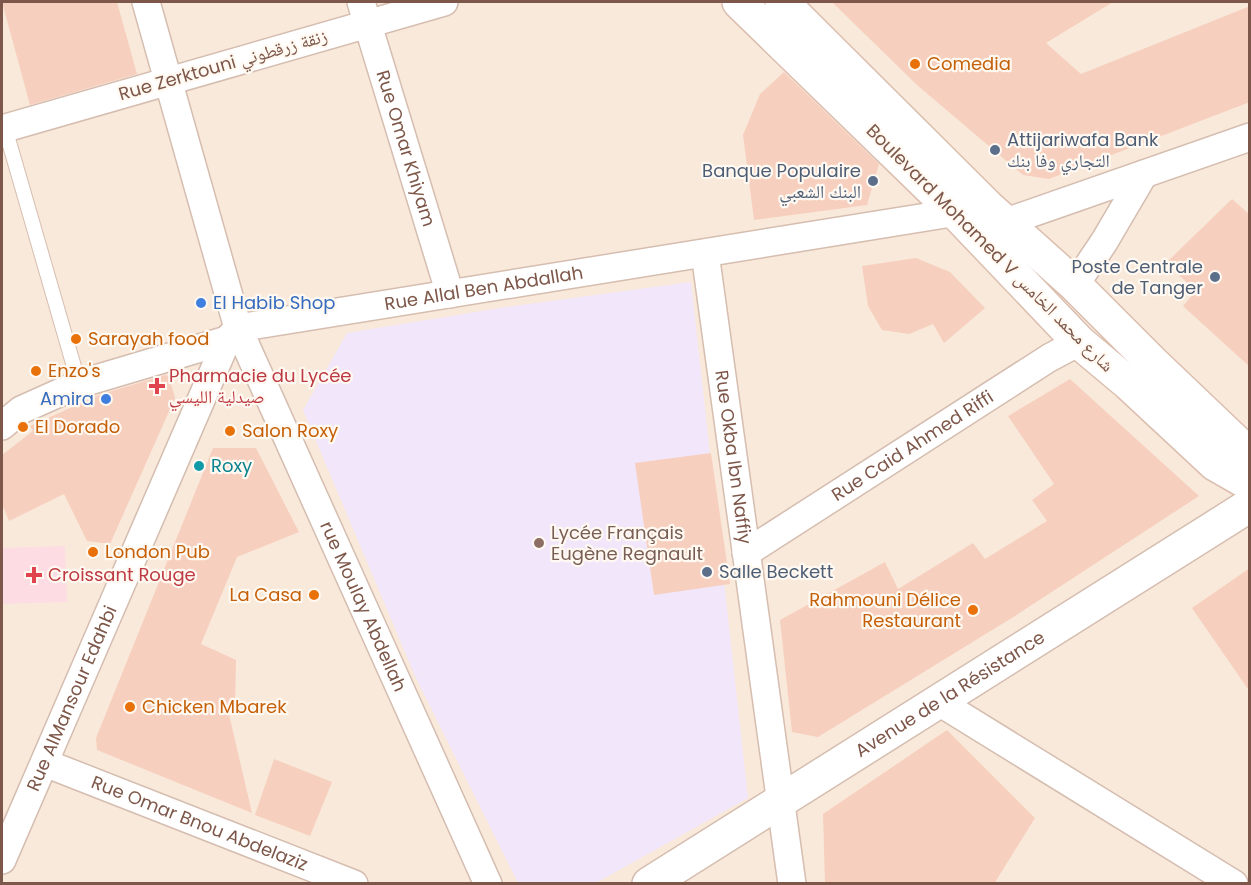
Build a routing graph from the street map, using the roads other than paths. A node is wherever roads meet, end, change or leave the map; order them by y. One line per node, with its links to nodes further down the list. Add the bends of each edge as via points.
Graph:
1 (146, 2): 6 (street, rue Moulay Abdellah)
2 (444, 2): 5 (street, Rue Zerktouni زنقة زرقطوني)
3 (739, 2): 10 (main road, Boulevard Mohamed V شارع محمد الخامس)
4 (782, 2): 10 (main road, Boulevard Mohamed V شارع محمد الخامس)
5 (364, 13): 6 (street, Rue Zerktouni زنقة زرقطوني); 13 (street, Rue Omar Khiyam)
6 (169, 81): 7 (street, Rue Zerktouni زنقة زرقطوني); 14 (street, rue Moulay Abdellah)
7 (3, 124): 16 (lane)
8 (1250, 137): 9 (street, Rue Allal Ben Abdallah)
9 (1144, 174): 10 (street, Rue Allal Ben Abdallah); 12 (street)
10 (983, 214): 11 (street, Rue Allal Ben Abdallah); 12 (main road, Boulevard Mohamed V شارع محمد الخامس); 15 (main road, Boulevard Mohamed V شارع محمد الخامس)
11 (705, 253): 13 (street, Rue Allal Ben Abdallah); 21 (street, Rue Okba Ibn Naffiy)
12 (1075, 285): 18 (main road, Boulevard Mohamed V شارع محمد الخامس)
13 (450, 294): 14 (street, Rue Allal Ben Abdallah)
14 (233, 334): 16 (street, Rue Allal Ben Abdallah); 23 (street, Rue AlMansour Edahbi); 27 (street, rue Moulay Abdellah)
15 (1079, 342): 19 (main road, Boulevard Mohamed V شارع محمد الخامس, via 1215,464); 21 (street, Rue Caid Ahmed Riffi)
16 (79, 384): 17 (street, Rue Allal Ben Abdallah, via 21,410)
17 (2, 426)
18 (1250, 452)
19 (1250, 484)
20 (1250, 506): 22 (main road, Avenue de la Résistance)
21 (746, 553): 24 (street, Rue Okba Ibn Naffiy)
22 (939, 702): 24 (main road, Avenue de la Résistance); 30 (street)
23 (45, 763): 25 (street, Rue AlMansour Edahbi); 26 (street, Rue Omar Bnou Abdelaziz)
24 (780, 803): 28 (main road, Avenue de la Résistance); 29 (street, Rue Okba Ibn Naffiy)
25 (2, 860)
26 (354, 884)
27 (488, 884)
28 (649, 884)
29 (792, 884)
30 (1234, 884)

